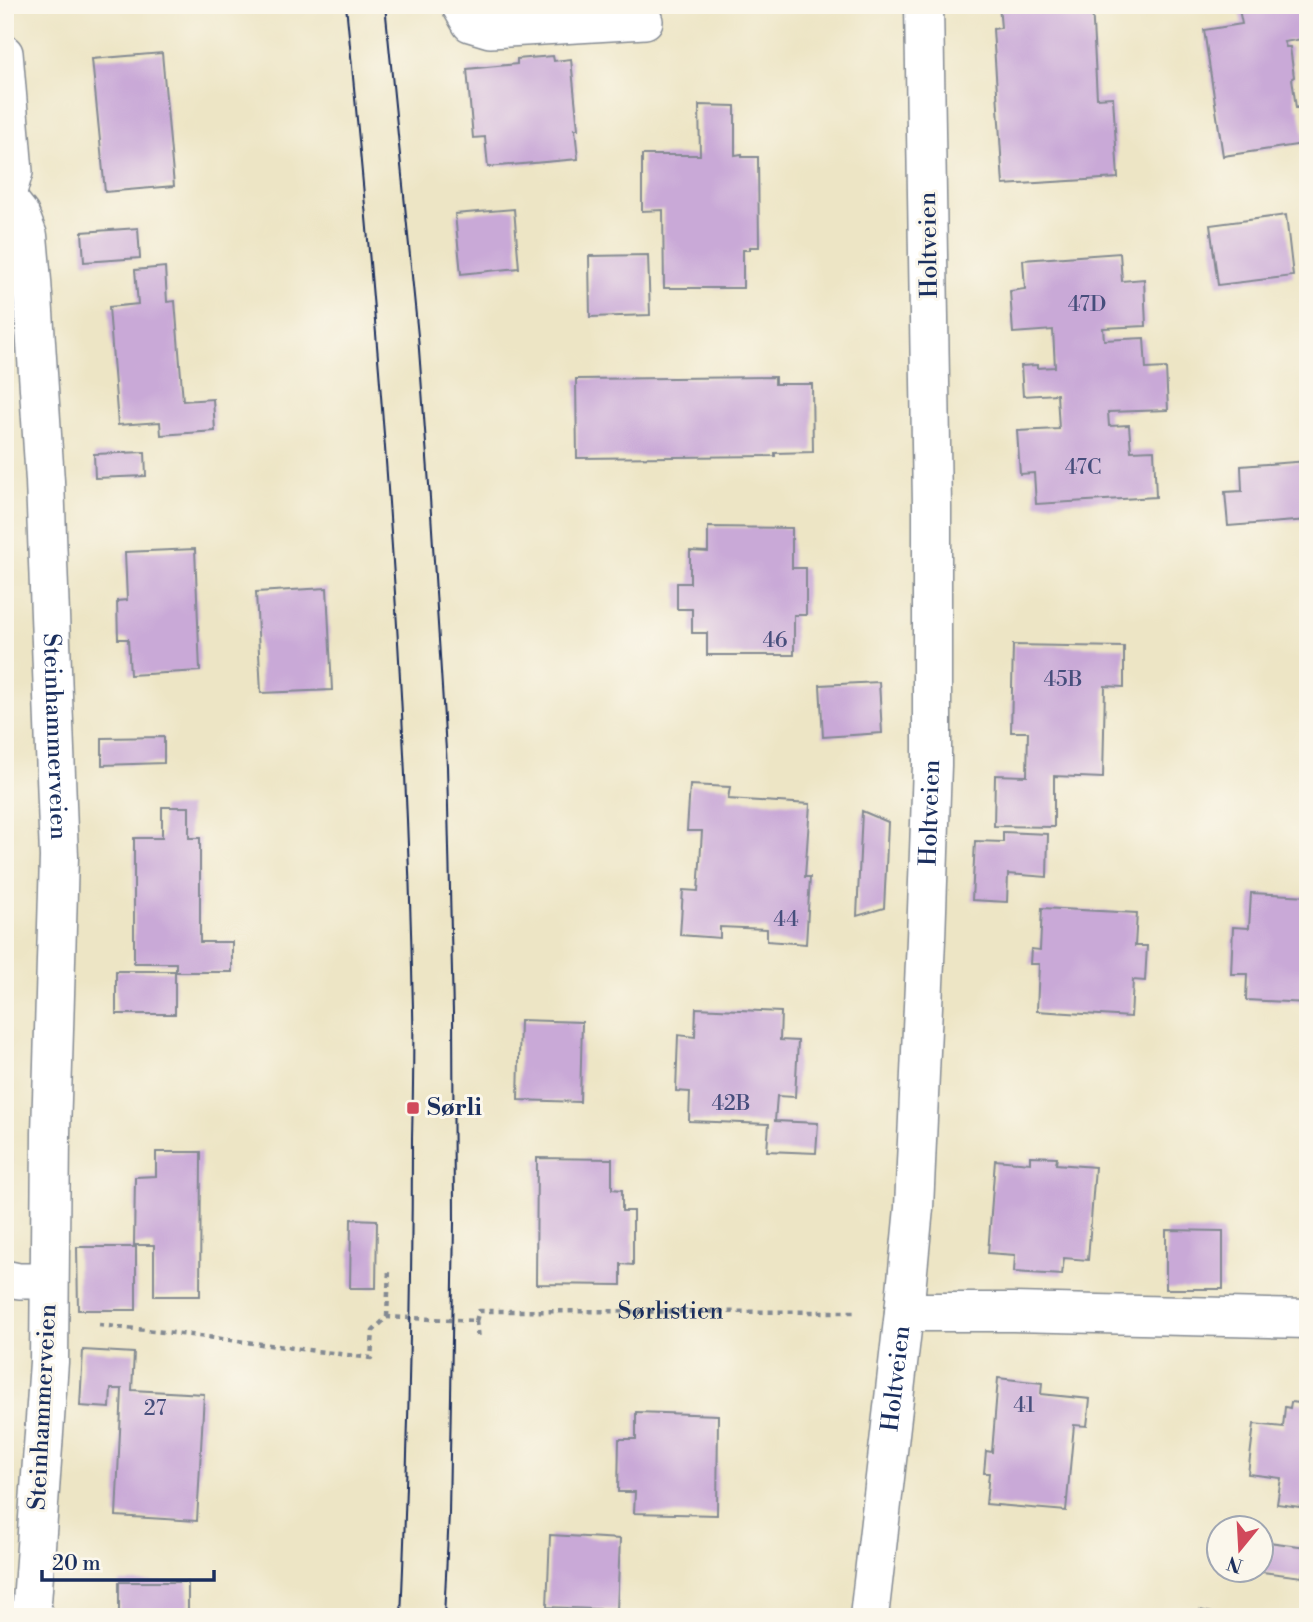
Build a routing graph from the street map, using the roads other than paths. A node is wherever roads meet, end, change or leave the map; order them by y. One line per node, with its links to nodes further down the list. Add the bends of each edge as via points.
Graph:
1 (459, 5): 3 (lane, via 470,24 490,30)
2 (924, 5): 8 (street, Holtveien, via 932,765 914,1208)
3 (645, 21)
4 (5, 53): 5 (lane, Steinhammerveien, via 15,172)
5 (6, 197): 7 (street, Steinhammerveien, via 28,236 45,481 59,857)
6 (5, 1278): 7 (lane, Steinhammerveien)
7 (49, 1281): 10 (street, Steinhammerveien)
8 (904, 1312): 9 (street); 11 (street, Holtveien)
9 (1308, 1319)
10 (31, 1617)
11 (869, 1617)

